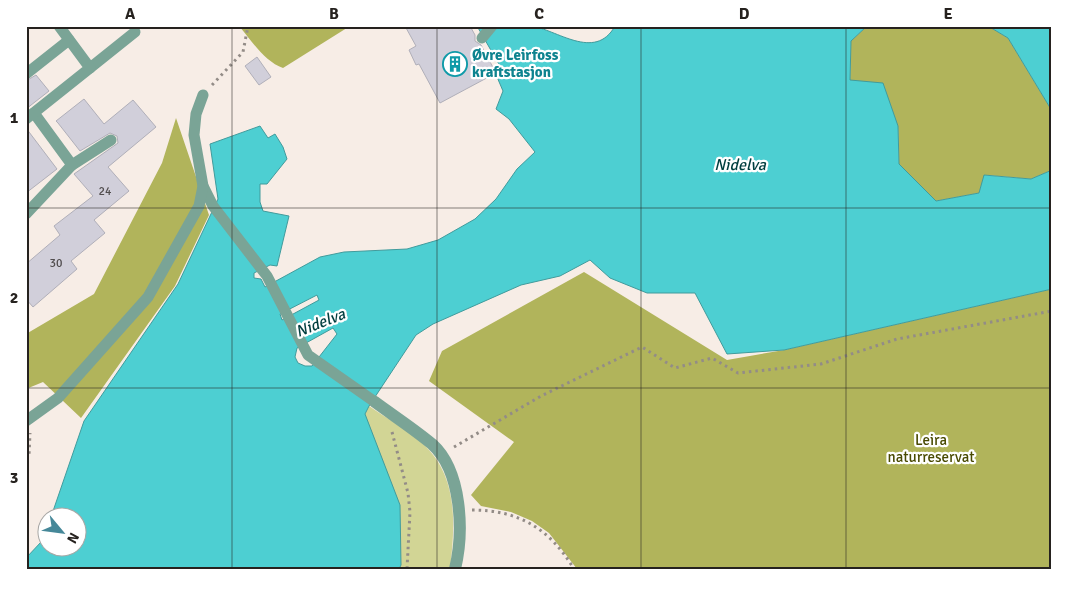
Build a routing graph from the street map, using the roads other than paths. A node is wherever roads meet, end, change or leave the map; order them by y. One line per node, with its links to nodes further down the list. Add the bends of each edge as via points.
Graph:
1 (59, 26): 5 (lane)
2 (492, 26): 4 (lane)
3 (135, 32): 6 (lane)
4 (482, 38)
5 (69, 40): 6 (lane); 7 (lane)
6 (90, 68): 9 (lane)
7 (26, 74)
8 (202, 95): 12 (lane, via 194,135)
9 (30, 116): 11 (lane)
10 (110, 140): 11 (lane)
11 (72, 165): 13 (lane)
12 (203, 186): 14 (lane, via 213,206 267,276 308,355); 15 (lane, via 199,206 148,297 58,398)
13 (26, 214)
14 (375, 402): 16 (street, via 432,444 440,454 454,486 460,511 460,542)
15 (29, 420)
16 (455, 569)

